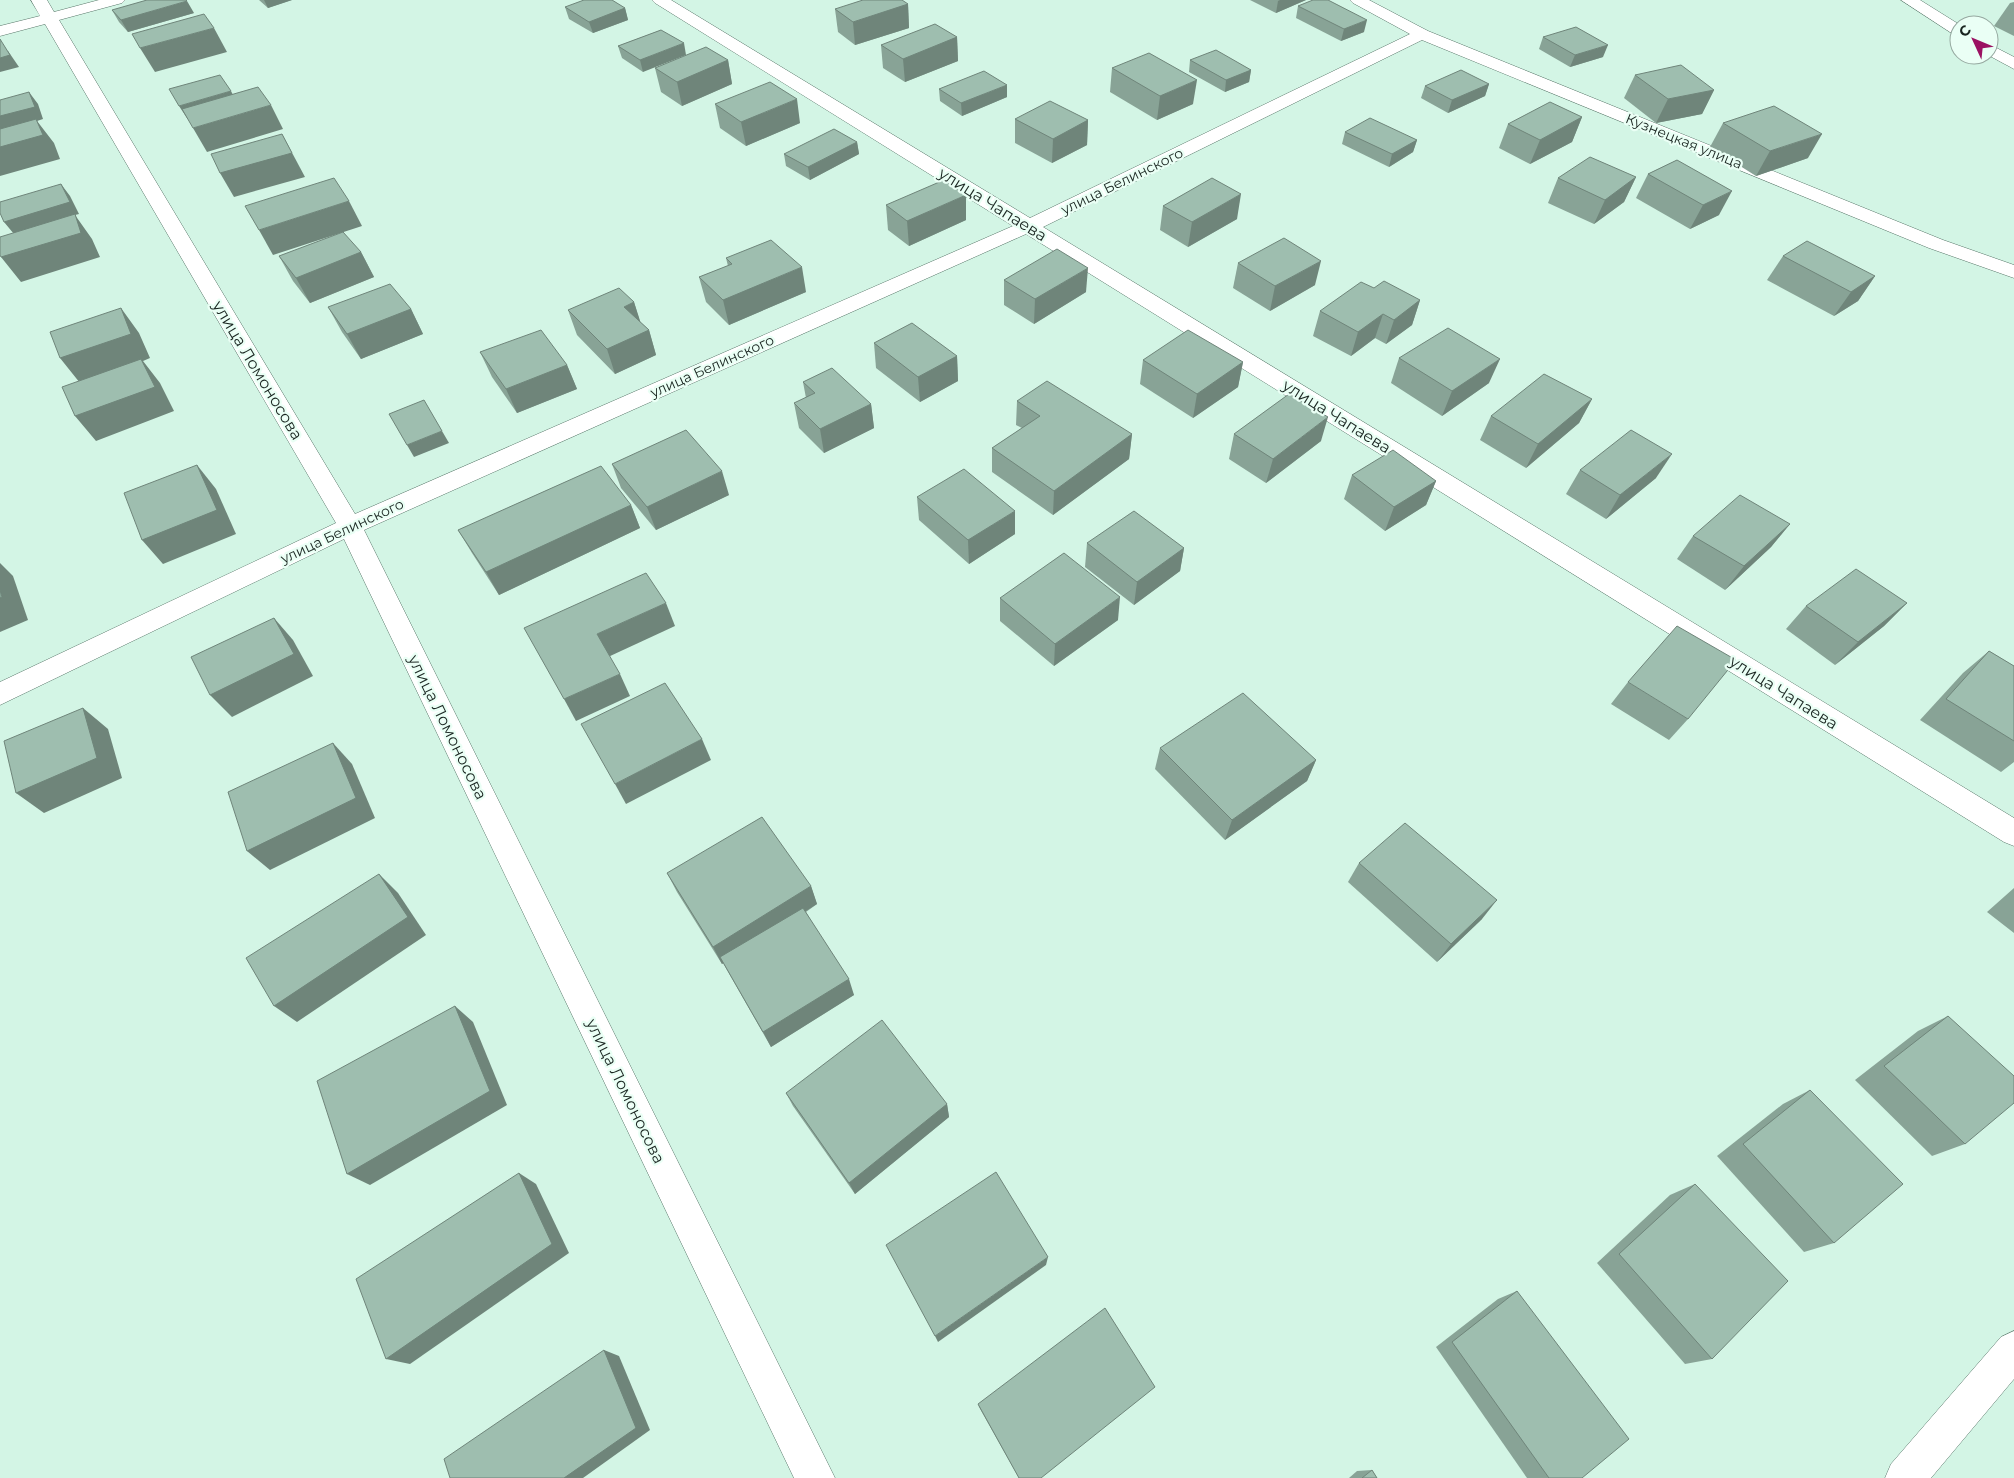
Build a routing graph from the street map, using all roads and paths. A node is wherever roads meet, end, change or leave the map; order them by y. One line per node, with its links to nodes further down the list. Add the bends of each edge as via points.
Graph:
1 (117, 0): 5 (street)
2 (660, 0): 11 (street, улица Чапаева)
3 (1358, 0): 8 (street, Кузнецкая улица)
4 (1908, 0): 6 (street)
5 (44, 9): 7 (street); 13 (street, улица Ломоносова)
6 (1949, 25)
7 (0, 31)
8 (1422, 34): 11 (street, улица Белинского); 12 (street, Кузнецкая улица, via 1936,244)
9 (1999, 55): 10 (street)
10 (2014, 64)
11 (1029, 226): 13 (street, улица Белинского); 15 (street, улица Чапаева)
12 (2014, 272)
13 (350, 526): 14 (street, улица Белинского); 17 (street, улица Ломоносова)
14 (0, 694)
15 (2014, 833)
16 (2014, 1350): 18 (street)
17 (815, 1478)
18 (1905, 1478)

